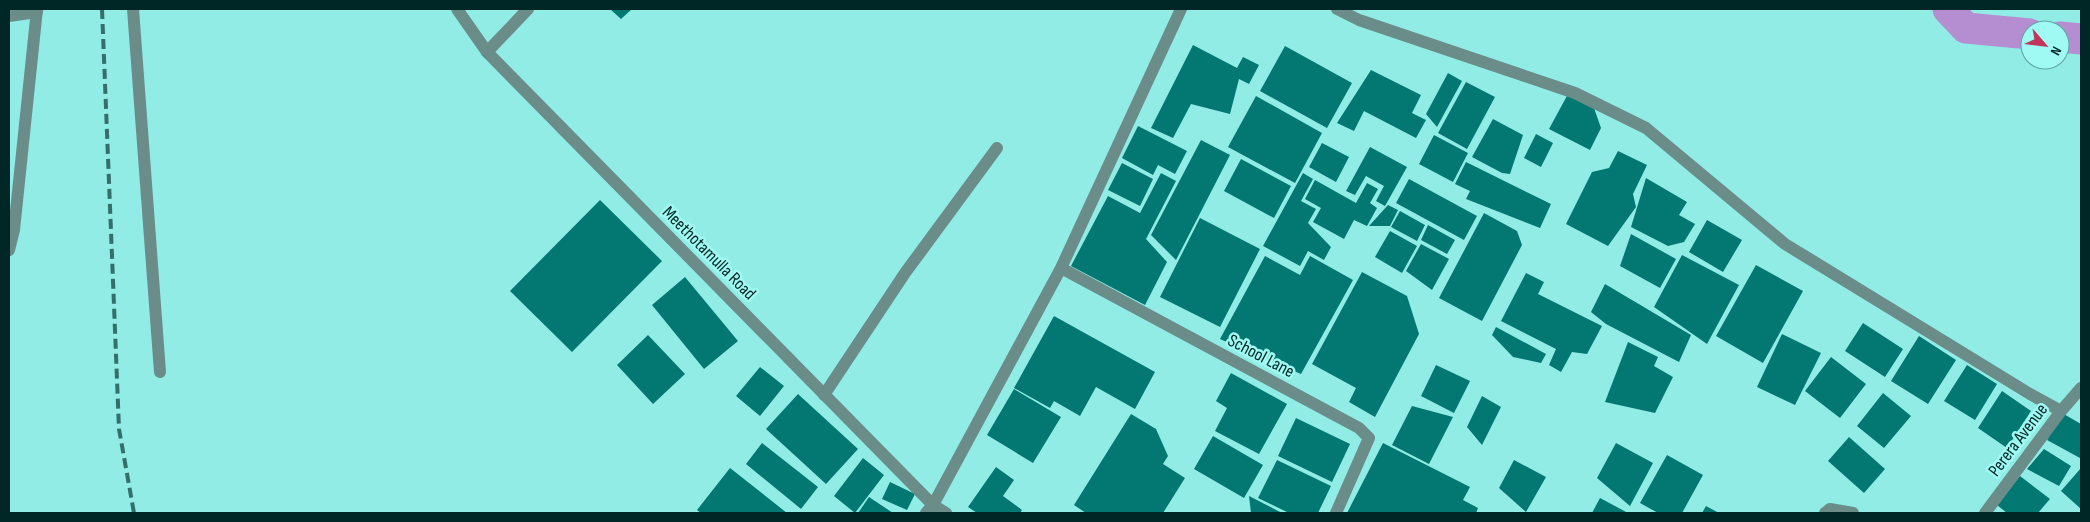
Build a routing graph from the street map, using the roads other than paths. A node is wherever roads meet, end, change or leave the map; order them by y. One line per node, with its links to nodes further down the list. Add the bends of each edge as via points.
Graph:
1 (133, 9): 12 (street)
2 (457, 9): 8 (street, Meethotamulla Road)
3 (528, 9): 8 (street)
4 (1181, 9): 11 (street)
5 (1337, 9): 15 (street, via 1359,20 1575,92 1646,128 1785,244)
6 (37, 10): 7 (street); 10 (street, via 14,230)
7 (9, 16)
8 (486, 52): 14 (street, Meethotamulla Road)
9 (997, 148): 14 (street, via 905,273)
10 (9, 250)
11 (1061, 268): 16 (street); 18 (street, School Lane, via 1359,428 1369,438)
12 (160, 372)
13 (2081, 388): 15 (street, Perera Avenue)
14 (824, 395): 16 (street, Meethotamulla Road)
15 (2061, 411): 21 (street, Perera Avenue)
16 (930, 509): 17 (street, Meethotamulla Road)
17 (946, 513)
18 (1336, 513)
19 (1825, 513): 20 (street, via 1830,508)
20 (1853, 513)
21 (1985, 513)

